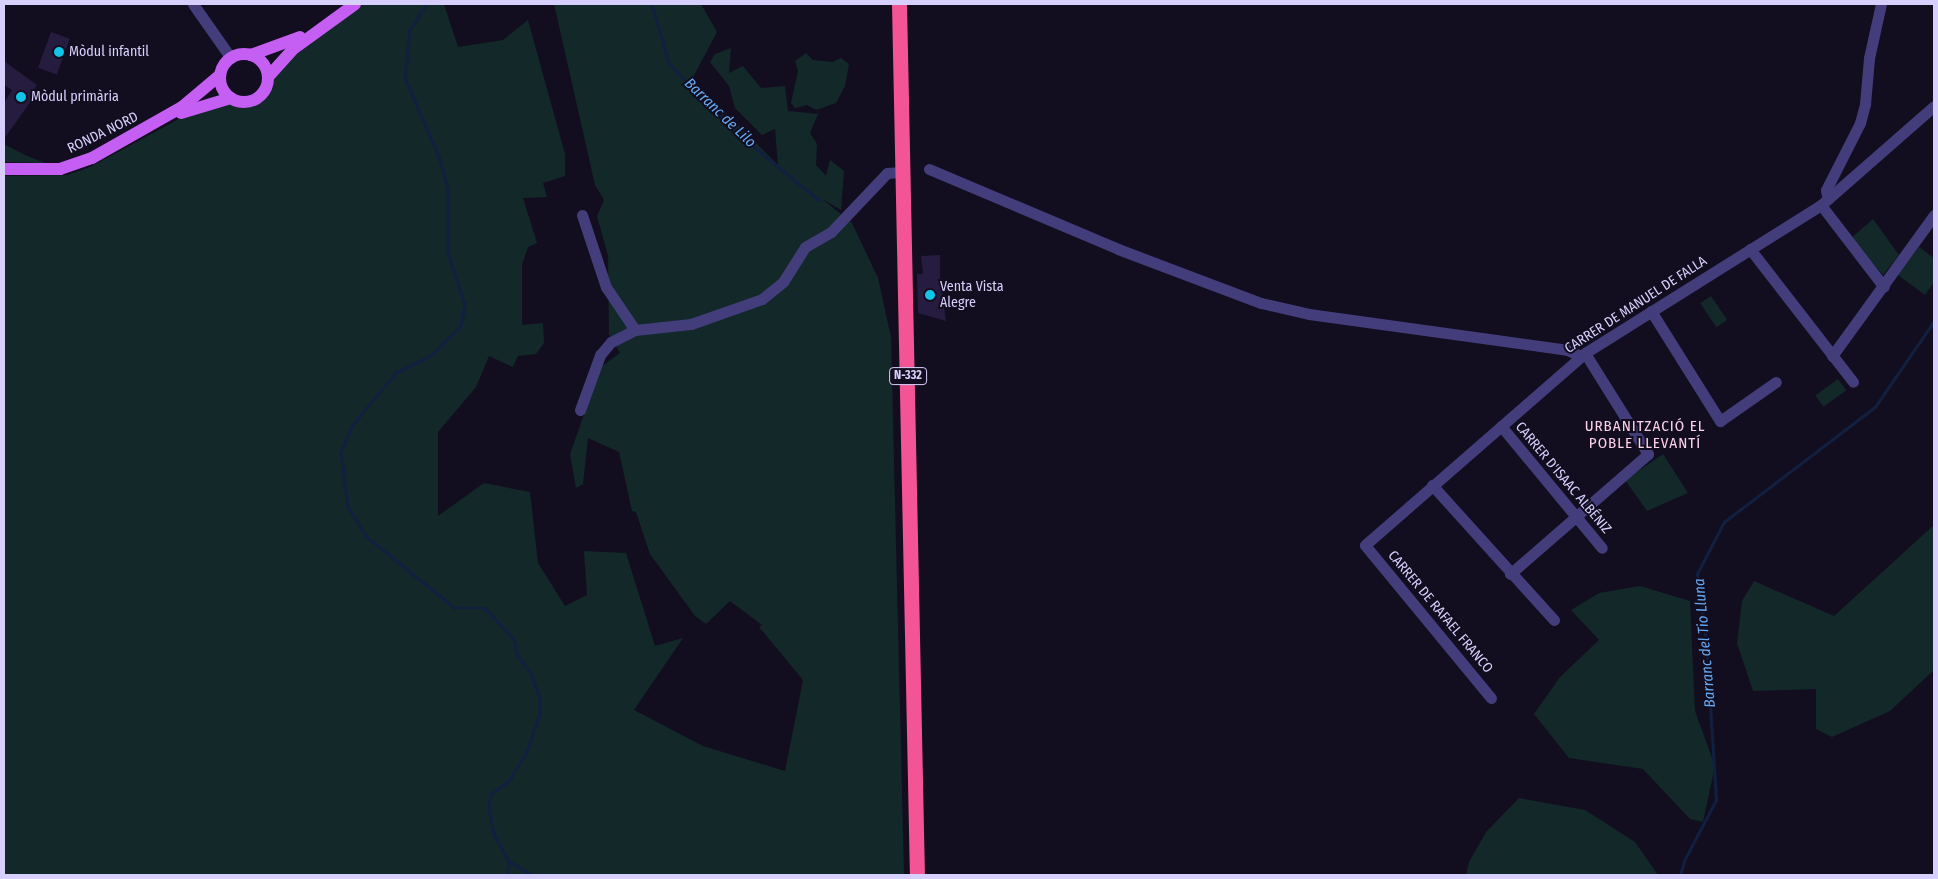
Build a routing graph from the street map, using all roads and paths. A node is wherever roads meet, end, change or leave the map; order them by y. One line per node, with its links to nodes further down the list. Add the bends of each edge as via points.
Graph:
1 (193, 4): 8 (street)
2 (356, 4): 6 (main road)
3 (898, 4): 14 (highway, N-332)
4 (906, 4): 14 (highway, N-332)
5 (1881, 4): 17 (street, via 1860,123 1826,190)
6 (337, 16): 7 (main road, via 287,44); 10 (main road, via 292,50)
7 (252, 55): 8 (main road); 10 (main road, via 263,64)
8 (230, 58): 9 (main road)
9 (220, 75): 11 (main road, via 222,88); 13 (main road, RONDA NORD, via 206,90)
10 (268, 77): 11 (main road, via 264,91 252,100)
11 (231, 98): 13 (main road, RONDA NORD)
12 (1934, 106): 17 (street, CARRER DE MANUEL DE FALLA)
13 (156, 124): 16 (main road, RONDA NORD, via 80,164 48,170)
14 (902, 165): 23 (street, via 887,173 831,232 805,247 783,282 762,300 691,324); 37 (highway, N-332)
15 (929, 168): 24 (street, via 1118,249 1261,303 1309,314 1567,350)
16 (4, 169)
17 (1824, 202): 20 (street, CARRER DE MANUEL DE FALLA); 21 (street)
18 (582, 215): 23 (street, via 606,286)
19 (1934, 215): 21 (street)
20 (1750, 249): 22 (street, CARRER DE MANUEL DE FALLA); 25 (street)
21 (1884, 287): 25 (street)
22 (1651, 312): 24 (street, CARRER DE MANUEL DE FALLA); 26 (street, via 1720,421)
23 (635, 330): 28 (street, via 611,342 600,355)
24 (1583, 355): 29 (street, CARRER DE MANUEL DE FALLA); 31 (street, via 1648,454)
25 (1832, 356): 27 (street)
26 (1776, 382)
27 (1853, 382)
28 (580, 410)
29 (1501, 426): 30 (street, CARRER DE MANUEL DE FALLA); 31 (street, CARRER D'ISAAC ALBÉNIZ)
30 (1432, 485): 32 (street, CARRER DE MANUEL DE FALLA); 34 (street)
31 (1577, 515): 33 (street, CARRER D'ISAAC ALBÉNIZ); 34 (street)
32 (1365, 545): 36 (street, CARRER DE RAFAEL FRANCO)
33 (1602, 548)
34 (1510, 574): 35 (street)
35 (1554, 620)
36 (1491, 698)
37 (918, 875)

